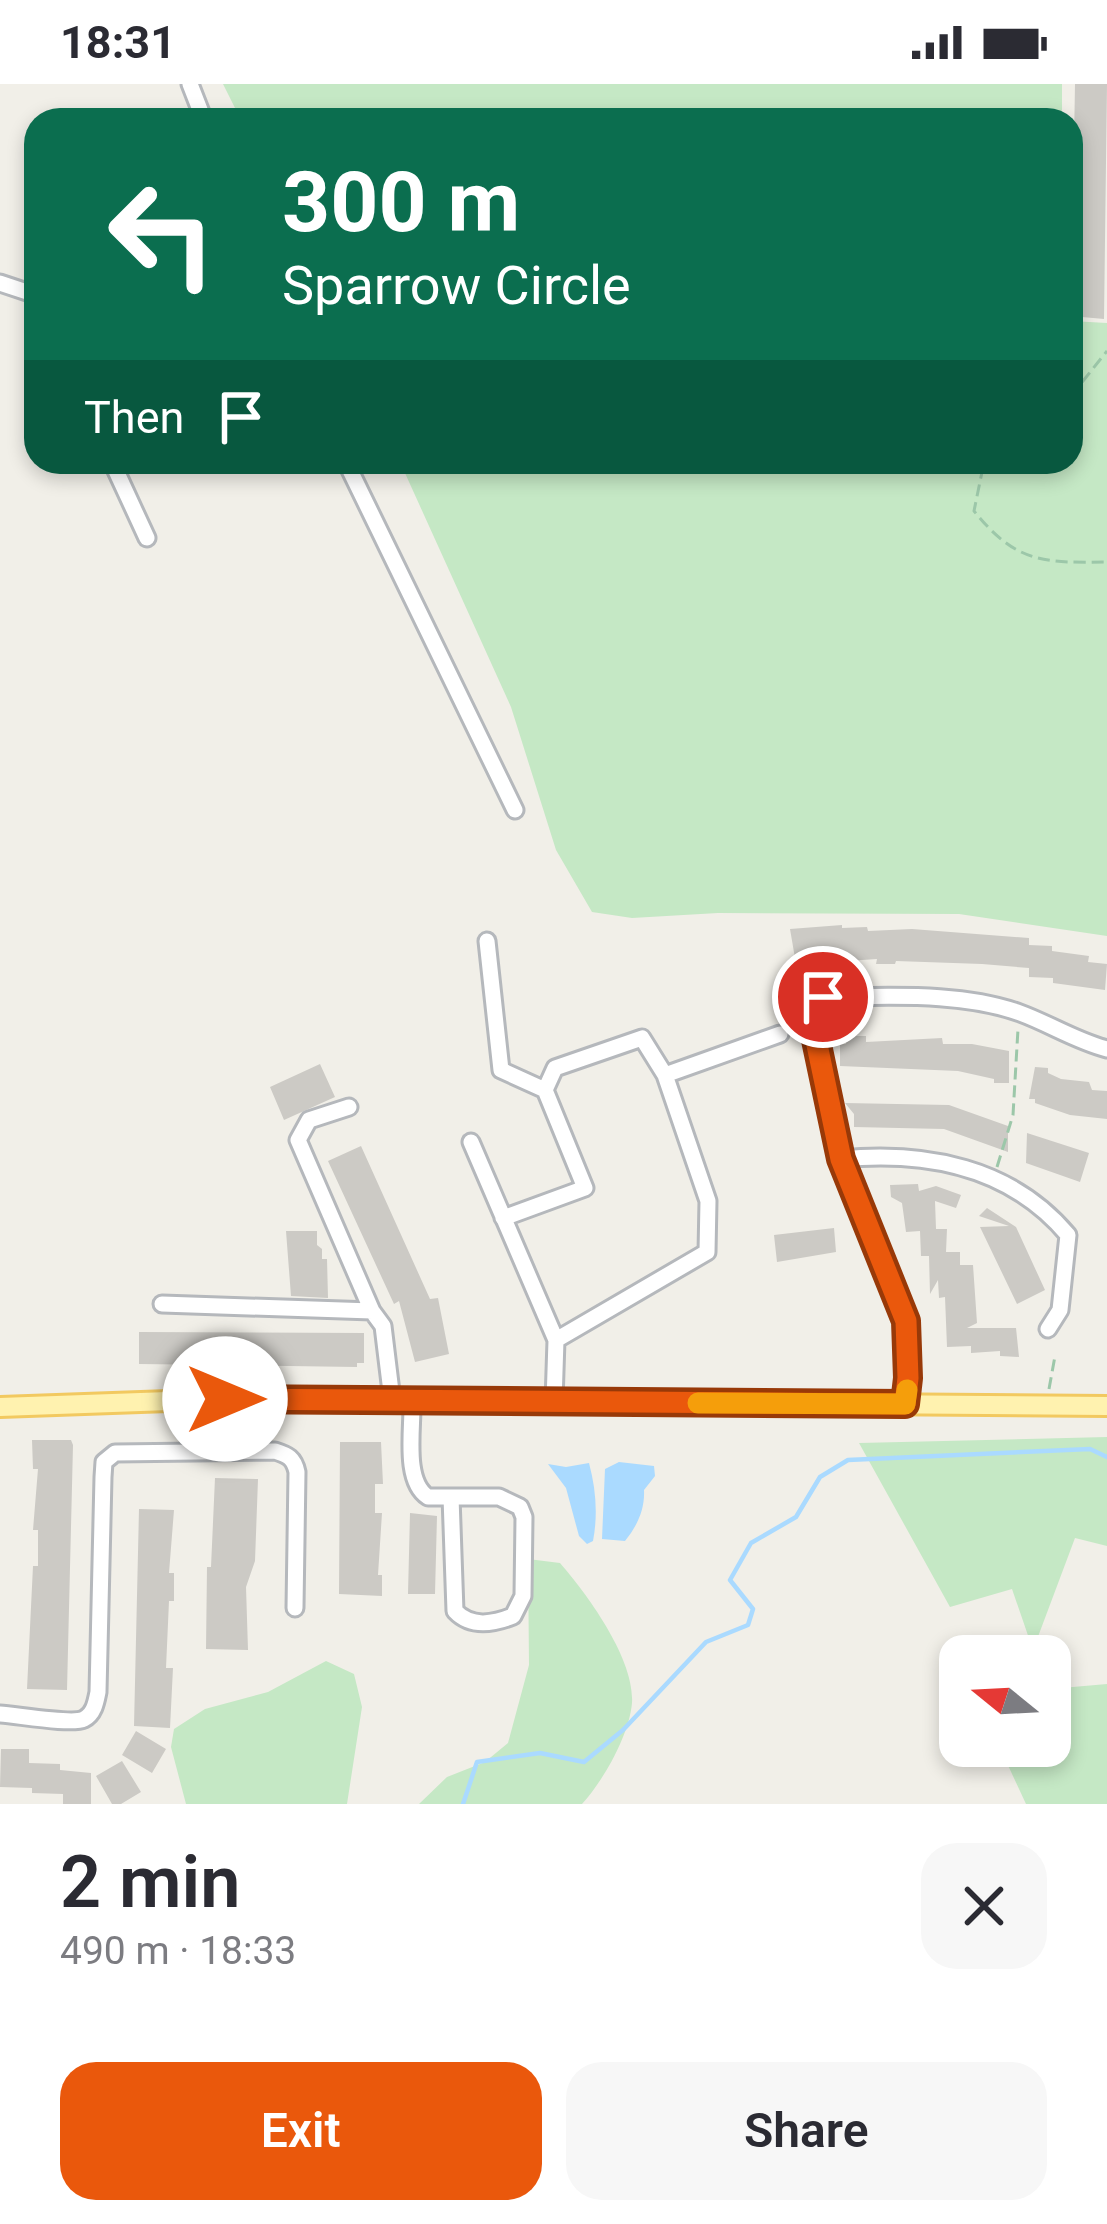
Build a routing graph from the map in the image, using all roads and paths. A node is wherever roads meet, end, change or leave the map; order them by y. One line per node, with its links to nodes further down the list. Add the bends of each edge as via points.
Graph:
1 (1107, 351): 2 (path)
2 (1083, 381)
3 (118, 474): 6 (street)
4 (352, 474): 8 (street)
5 (982, 474): 7 (path, via 974,511 1016,553)
6 (147, 538)
7 (1107, 562)
8 (515, 810)
9 (487, 941): 14 (street, via 500,1070)
10 (1019, 1012): 12 (street); 17 (street, via 950,1000 823,997 812,1021); 18 (path, via 1013,1115)
11 (780, 1034): 13 (street)
12 (1107, 1049)
13 (665, 1076): 14 (street, via 642,1038 555,1068); 23 (street, via 708,1202 707,1252)
14 (545, 1090): 19 (street, via 585,1188)
15 (349, 1106): 21 (street, via 309,1120 298,1140)
16 (471, 1142): 19 (street)
17 (841, 1159): 18 (street, via 934,1158); 28 (street, via 906,1321)
18 (992, 1180): 22 (street, via 1046,1209 1068,1235 1060,1310)
19 (503, 1218): 23 (street)
20 (162, 1304): 21 (street)
21 (372, 1311): 25 (street, via 383,1326)
22 (1048, 1329)
23 (556, 1340): 27 (street)
24 (1055, 1356): 29 (path)
25 (392, 1400): 26 (main road); 31 (main road)
26 (412, 1401): 27 (main road); 32 (street, via 414,1480 428,1497)
27 (554, 1402): 28 (main road)
28 (905, 1404): 29 (main road)
29 (1050, 1406): 30 (main road)
30 (1107, 1406)
31 (0, 1407)
32 (451, 1497): 32 (street, via 499,1497 520,1507 523,1596 513,1616 477,1623 454,1611)
33 (295, 1608): 34 (street, via 294,1461 275,1451 115,1453 104,1462 94,1710 71,1721)
34 (0, 1714)

